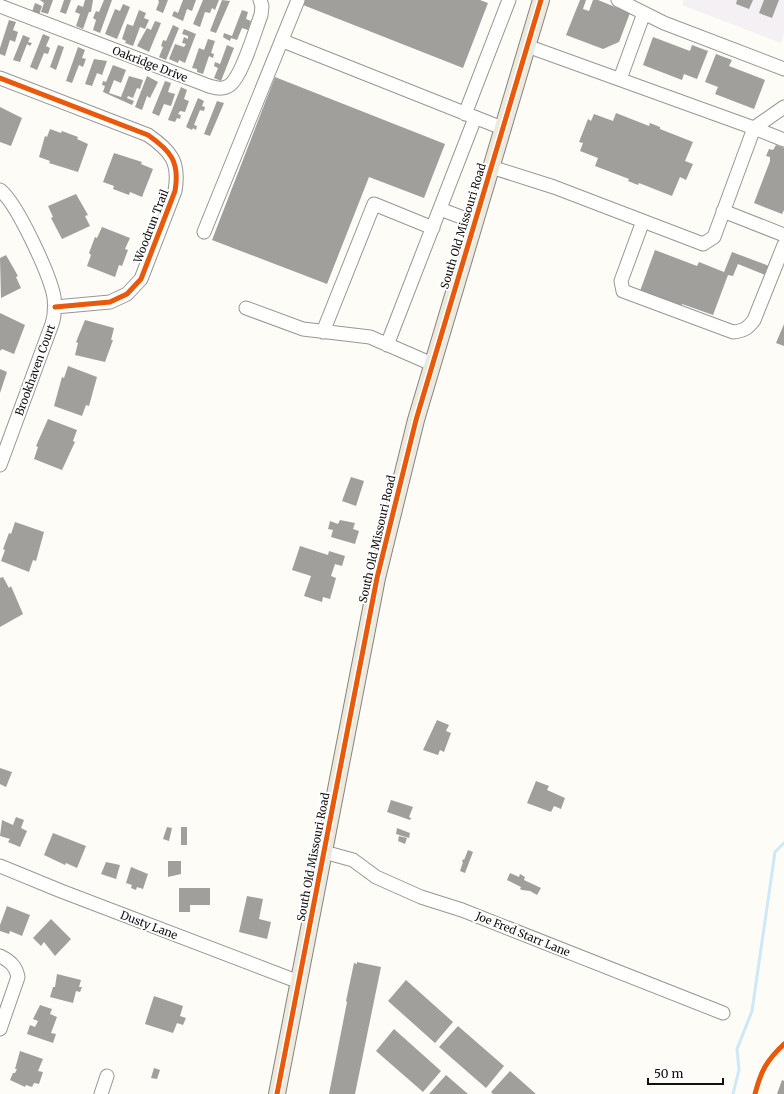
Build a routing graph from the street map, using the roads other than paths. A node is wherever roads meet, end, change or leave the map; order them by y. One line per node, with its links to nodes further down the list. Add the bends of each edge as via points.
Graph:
1 (260, 0): 6 (street, Oakridge Drive, via 261,16 237,77 229,86 220,89)
2 (298, 0): 8 (street)
3 (509, 0): 14 (street)
4 (541, 0): 9 (main road, South Old Missouri Road)
5 (618, 0): 7 (street)
6 (0, 6)
7 (644, 13): 10 (street); 12 (street)
8 (283, 41): 14 (street); 25 (street)
9 (527, 46): 12 (street); 15 (main road, South Old Missouri Road)
10 (784, 69)
11 (0, 78): 28 (street, Woodrun Trail, via 148,135 163,145 173,158 178,175 175,190 141,279 127,294 110,302)
12 (620, 79): 16 (street)
13 (784, 107): 16 (street)
14 (470, 116): 15 (street); 20 (street)
15 (502, 128): 18 (main road, South Old Missouri Road)
16 (754, 128): 17 (street); 21 (street)
17 (784, 140)
18 (491, 167): 22 (street, via 554,187); 23 (main road, South Old Missouri Road)
19 (0, 190): 28 (street, Brookhaven Court, via 18,212 50,283)
20 (440, 209): 23 (street); 24 (street)
21 (723, 211): 22 (street, via 714,237 703,244); 26 (street)
22 (643, 221): 27 (street, via 621,281 623,291 733,332 742,331 754,320)
23 (474, 222): 32 (main road, South Old Missouri Road)
24 (433, 228): 30 (street, via 374,204); 31 (street)
25 (204, 232)
26 (784, 235)
27 (784, 245)
28 (55, 307): 33 (street, Brookhaven Court, via 52,324)
29 (246, 308): 30 (street, via 303,329)
30 (323, 332): 31 (street, via 370,337)
31 (387, 345): 32 (street)
32 (432, 364): 34 (main road, South Old Missouri Road, via 377,578)
33 (0, 465)
34 (324, 852): 37 (main road, South Old Missouri Road); 38 (street, Joe Fred Starr Lane, via 353,860 376,877 421,896)
35 (0, 866): 37 (street, Dusty Lane)
36 (0, 956): 39 (street, via 10,962 18,977)
37 (299, 982): 42 (main road, South Old Missouri Road)
38 (723, 1013)
39 (0, 1029)
40 (107, 1076): 41 (street)
41 (101, 1094)
42 (277, 1094)

